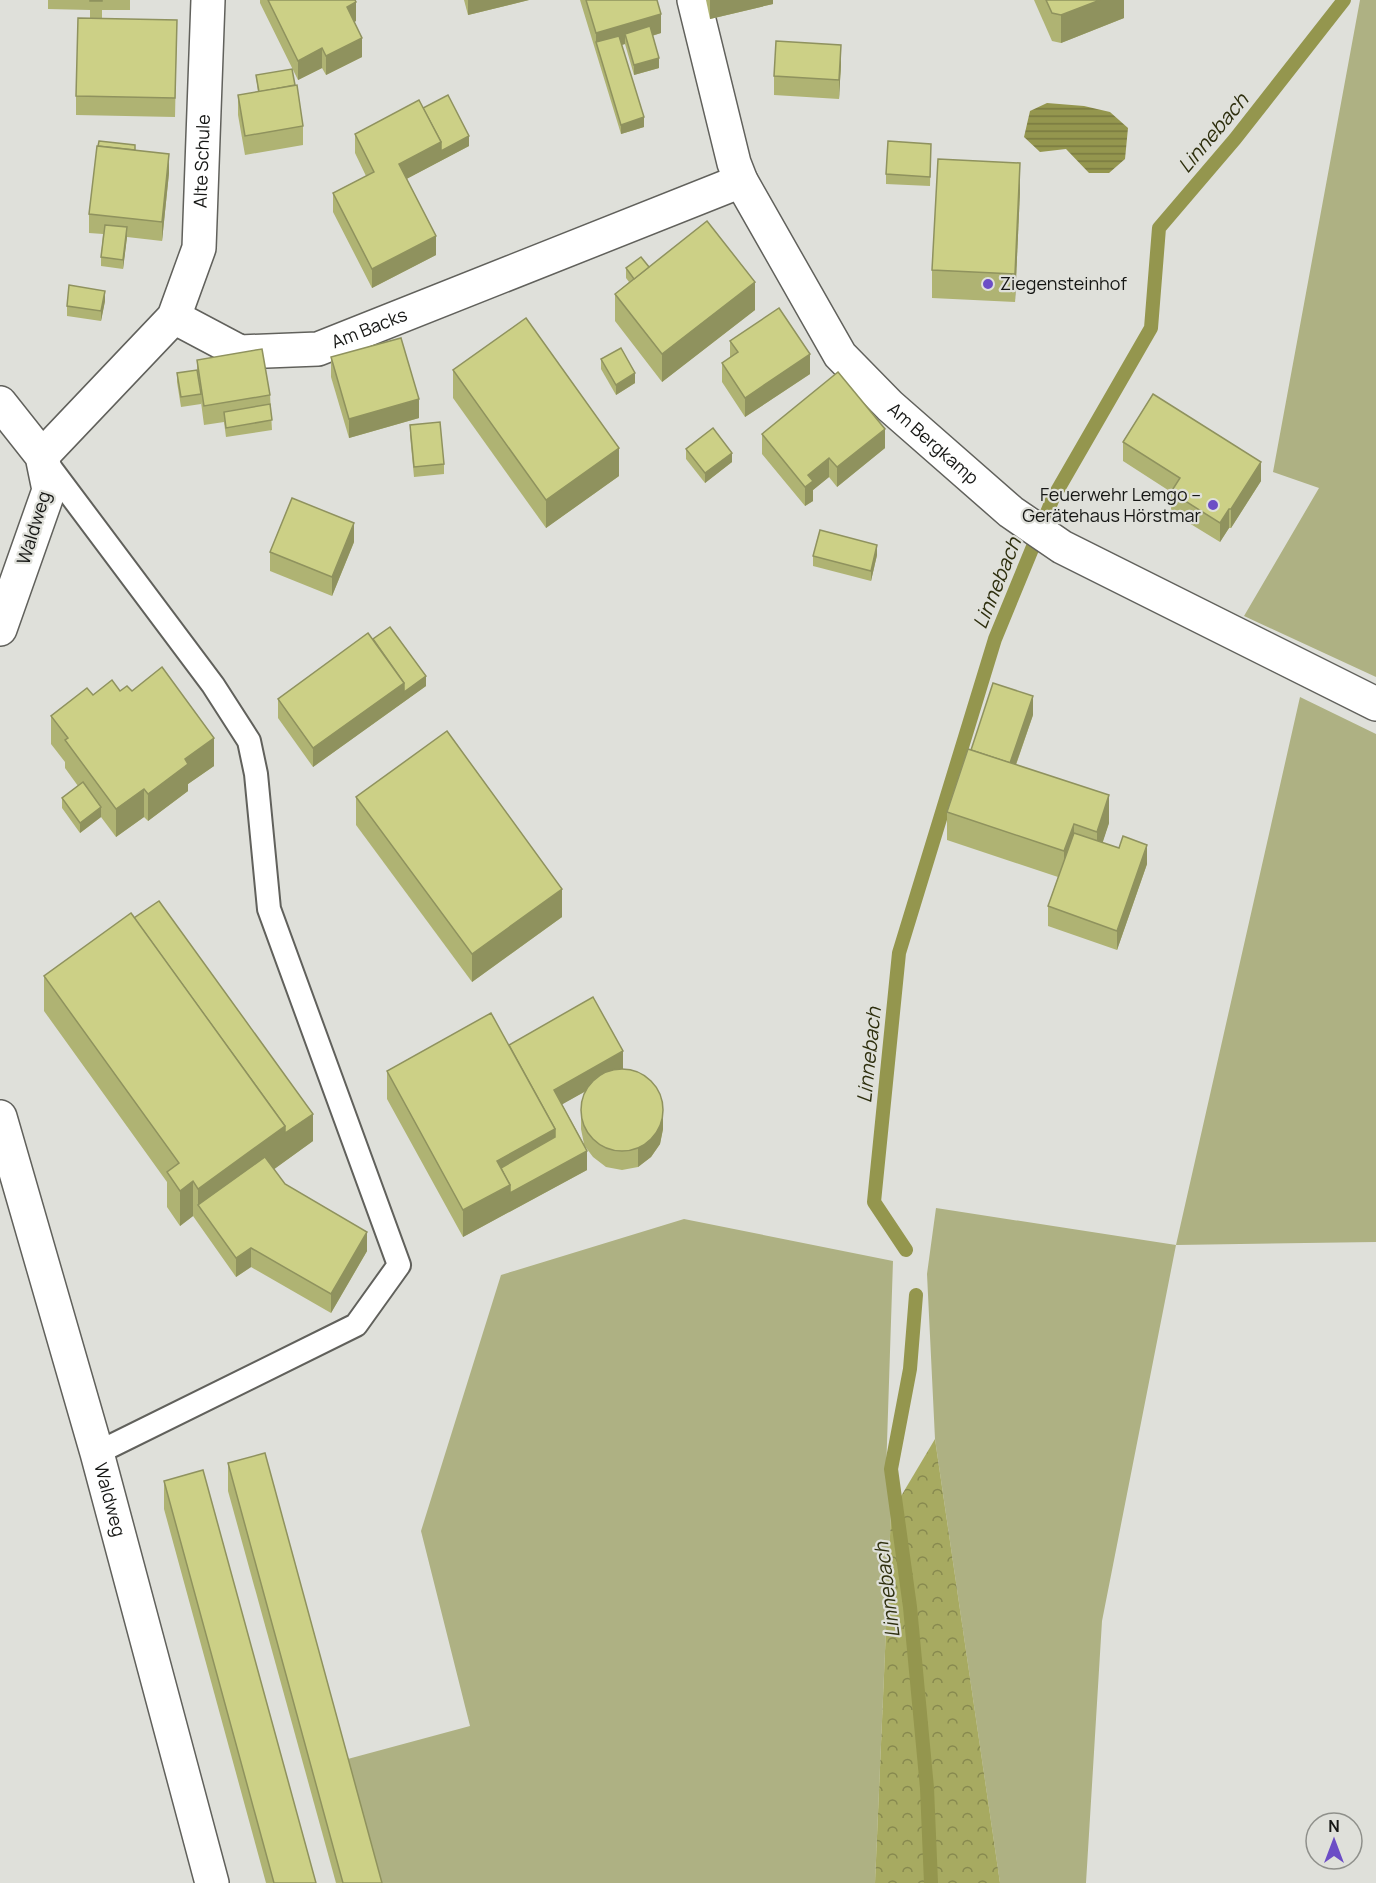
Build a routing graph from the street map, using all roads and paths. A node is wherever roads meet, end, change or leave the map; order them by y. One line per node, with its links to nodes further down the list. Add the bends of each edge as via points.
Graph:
1 (208, 0): 4 (street, Alte Schule, via 199,248)
2 (694, 0): 3 (street, Am Bergkamp)
3 (741, 181): 4 (street, Am Backs, via 318,349 240,352); 8 (street, Am Bergkamp, via 840,354 891,406 1011,512 1062,547)
4 (174, 317): 6 (street)
5 (0, 403): 6 (street, Waldweg)
6 (42, 456): 7 (street, Waldweg, via 49,490); 10 (lane, via 213,685 249,741 256,774 269,909 399,1265 357,1325)
7 (0, 629)
8 (1376, 704)
9 (0, 1117): 10 (street, Waldweg)
10 (97, 1453): 11 (street, Waldweg)
11 (212, 1883)

